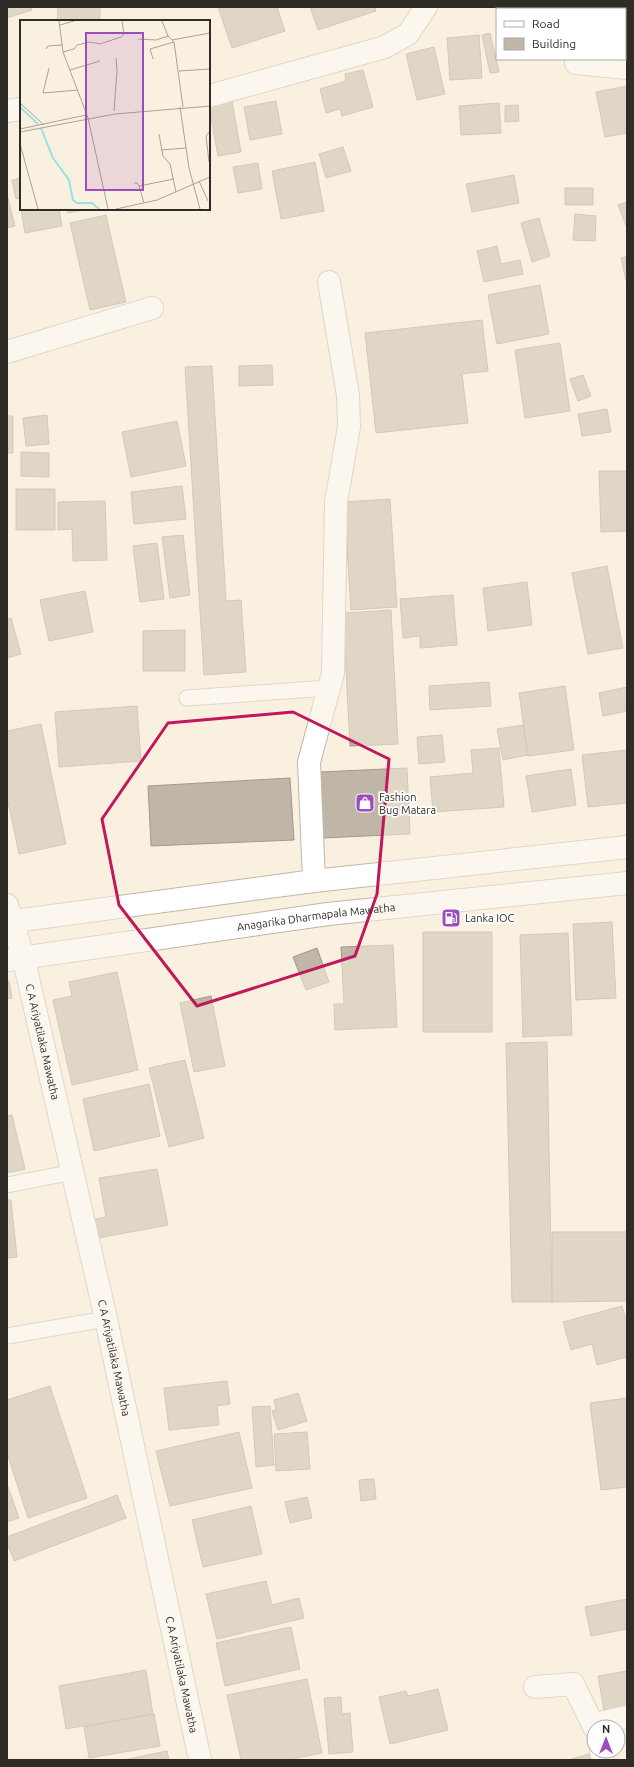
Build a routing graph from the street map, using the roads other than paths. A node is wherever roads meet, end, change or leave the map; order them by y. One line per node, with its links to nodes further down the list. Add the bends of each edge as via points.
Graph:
1 (426, 7): 4 (main road, via 408,34 385,47)
2 (576, 63): 3 (main road)
3 (627, 68)
4 (210, 96)
5 (20, 109): 6 (main road)
6 (7, 111)
7 (330, 282): 10 (main road, via 348,395 349,427 336,502 333,673)
8 (152, 308): 9 (main road)
9 (7, 352)
10 (328, 688): 11 (lane); 13 (main road, via 309,762)
11 (188, 698)
12 (627, 847): 13 (main road)
13 (314, 881): 15 (main road)
14 (627, 883): 16 (main road, Anagarika Dharmapala Mawatha, via 328,914)
15 (9, 916): 16 (main road, C A Ariyatilaka Mawatha)
16 (15, 958): 17 (main road, C A Ariyatilaka Mawatha)
17 (72, 1172): 18 (lane); 19 (main road, C A Ariyatilaka Mawatha)
18 (7, 1185)
19 (106, 1319): 20 (lane); 23 (main road, C A Ariyatilaka Mawatha)
20 (7, 1336)
21 (535, 1686): 22 (main road, via 573,1684)
22 (591, 1719)
23 (200, 1760)

